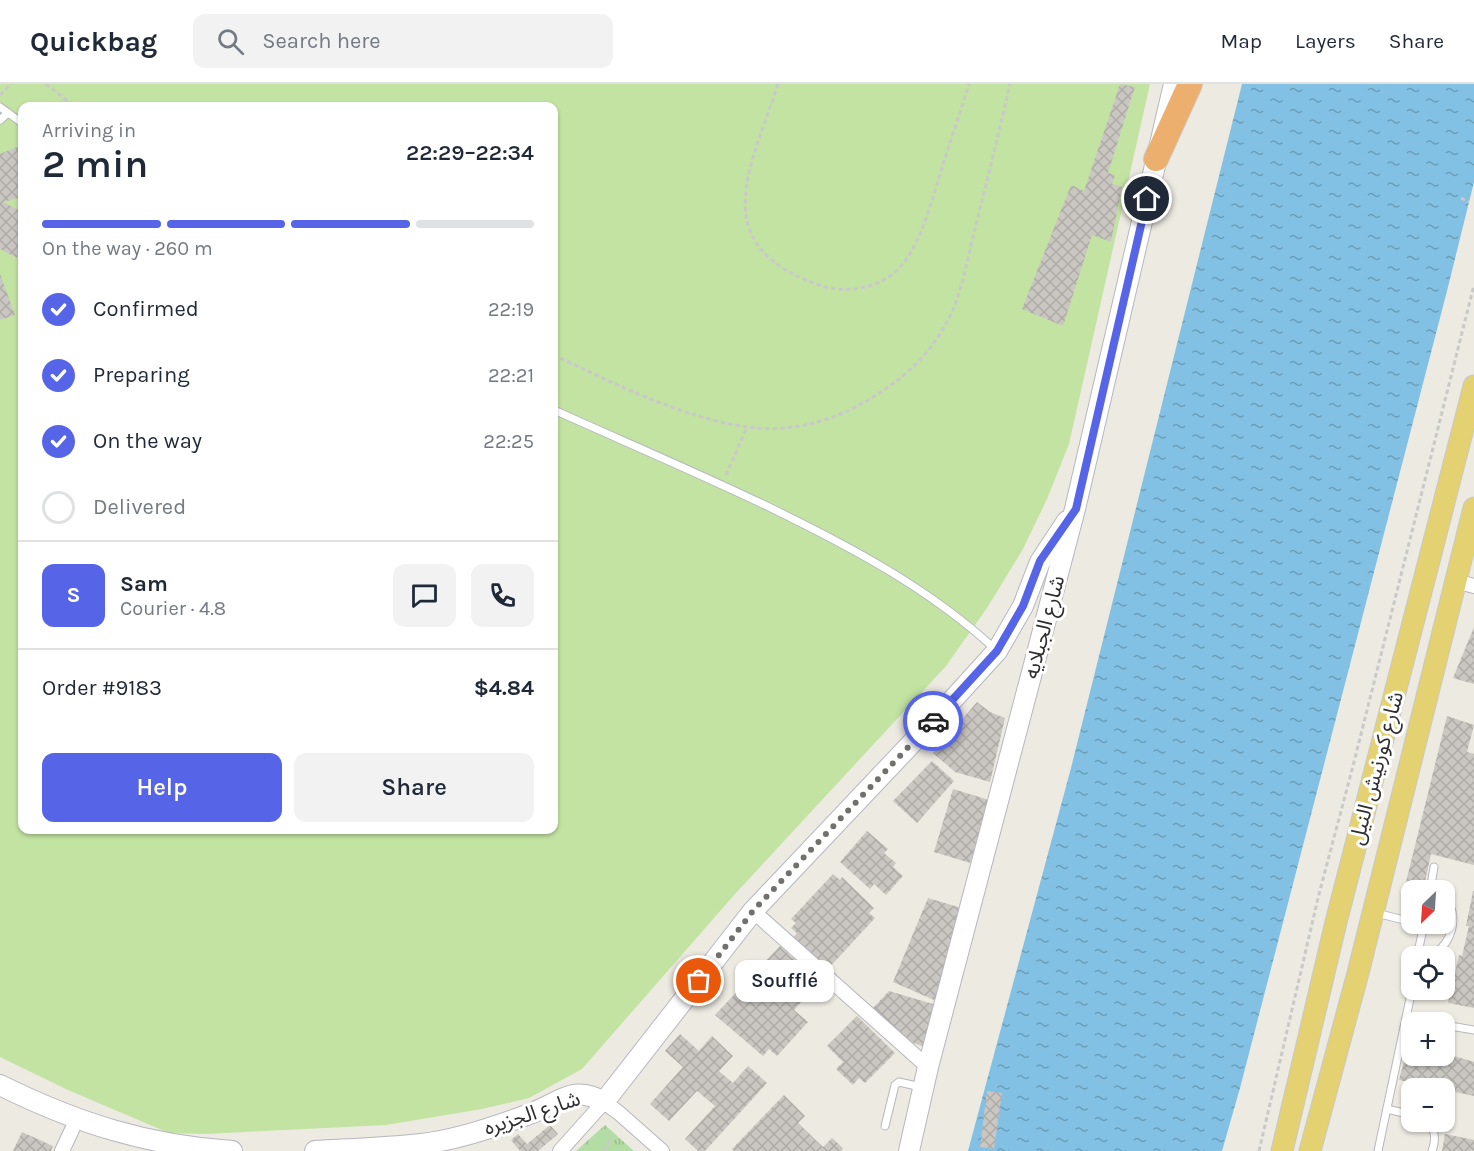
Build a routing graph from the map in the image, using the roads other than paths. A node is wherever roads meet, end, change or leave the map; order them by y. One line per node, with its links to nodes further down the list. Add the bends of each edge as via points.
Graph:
1 (1190, 84): 7 (highway)
2 (1171, 90): 7 (street, شارع الجبلايه)
3 (0, 107): 4 (lane)
4 (8, 113): 5 (lane); 6 (lane)
5 (0, 120)
6 (18, 120)
7 (1156, 159): 11 (street, شارع الجبلايه)
8 (1474, 386): 19 (main road, شارع كورنيش النيل)
9 (558, 412): 13 (lane, via 830,537 910,583)
10 (1474, 508): 12 (main road, شارع كورنيش النيل)
11 (1076, 509): 13 (street, via 1040,561 1023,606); 26 (street, شارع الجبلايه)
12 (1465, 584): 17 (main road, شارع كورنيش النيل)
13 (997, 651): 16 (street)
14 (1434, 867): 15 (lane)
15 (1432, 880)
16 (753, 911): 26 (street); 29 (street)
17 (1372, 912): 18 (lane); 20 (main road, شارع كورنيش النيل)
18 (1401, 919)
19 (1336, 922): 20 (main road, via 1348,935); 22 (main road, شارع كورنيش النيل)
20 (1365, 942): 21 (main road, شارع كورنيش النيل)
21 (1358, 973): 22 (main road, via 1339,970); 43 (main road, شارع كورنيش النيل)
22 (1322, 978): 42 (main road, شارع كورنيش النيل)
23 (1455, 1027): 24 (lane)
24 (1474, 1030)
25 (1401, 1042): 30 (lane)
26 (928, 1067): 28 (street, شارع الجبلايه)
27 (0, 1085): 32 (street)
28 (923, 1087): 33 (lane, via 895,1084); 41 (street, شارع الجبلايه)
29 (604, 1102): 35 (street, شارع الجزيره, via 576,1094 520,1118); 39 (street); 40 (street)
30 (1387, 1109): 31 (lane); 44 (lane)
31 (1401, 1112)
32 (77, 1119): 36 (street); 37 (street, via 134,1137)
33 (885, 1126)
34 (1434, 1132): 45 (lane)
35 (429, 1148): 38 (street, شارع الجزيره)
36 (62, 1151)
37 (232, 1151)
38 (315, 1151)
39 (560, 1151)
40 (662, 1151)
41 (909, 1151)
42 (1282, 1151)
43 (1311, 1151)
44 (1378, 1151)
45 (1432, 1151)

